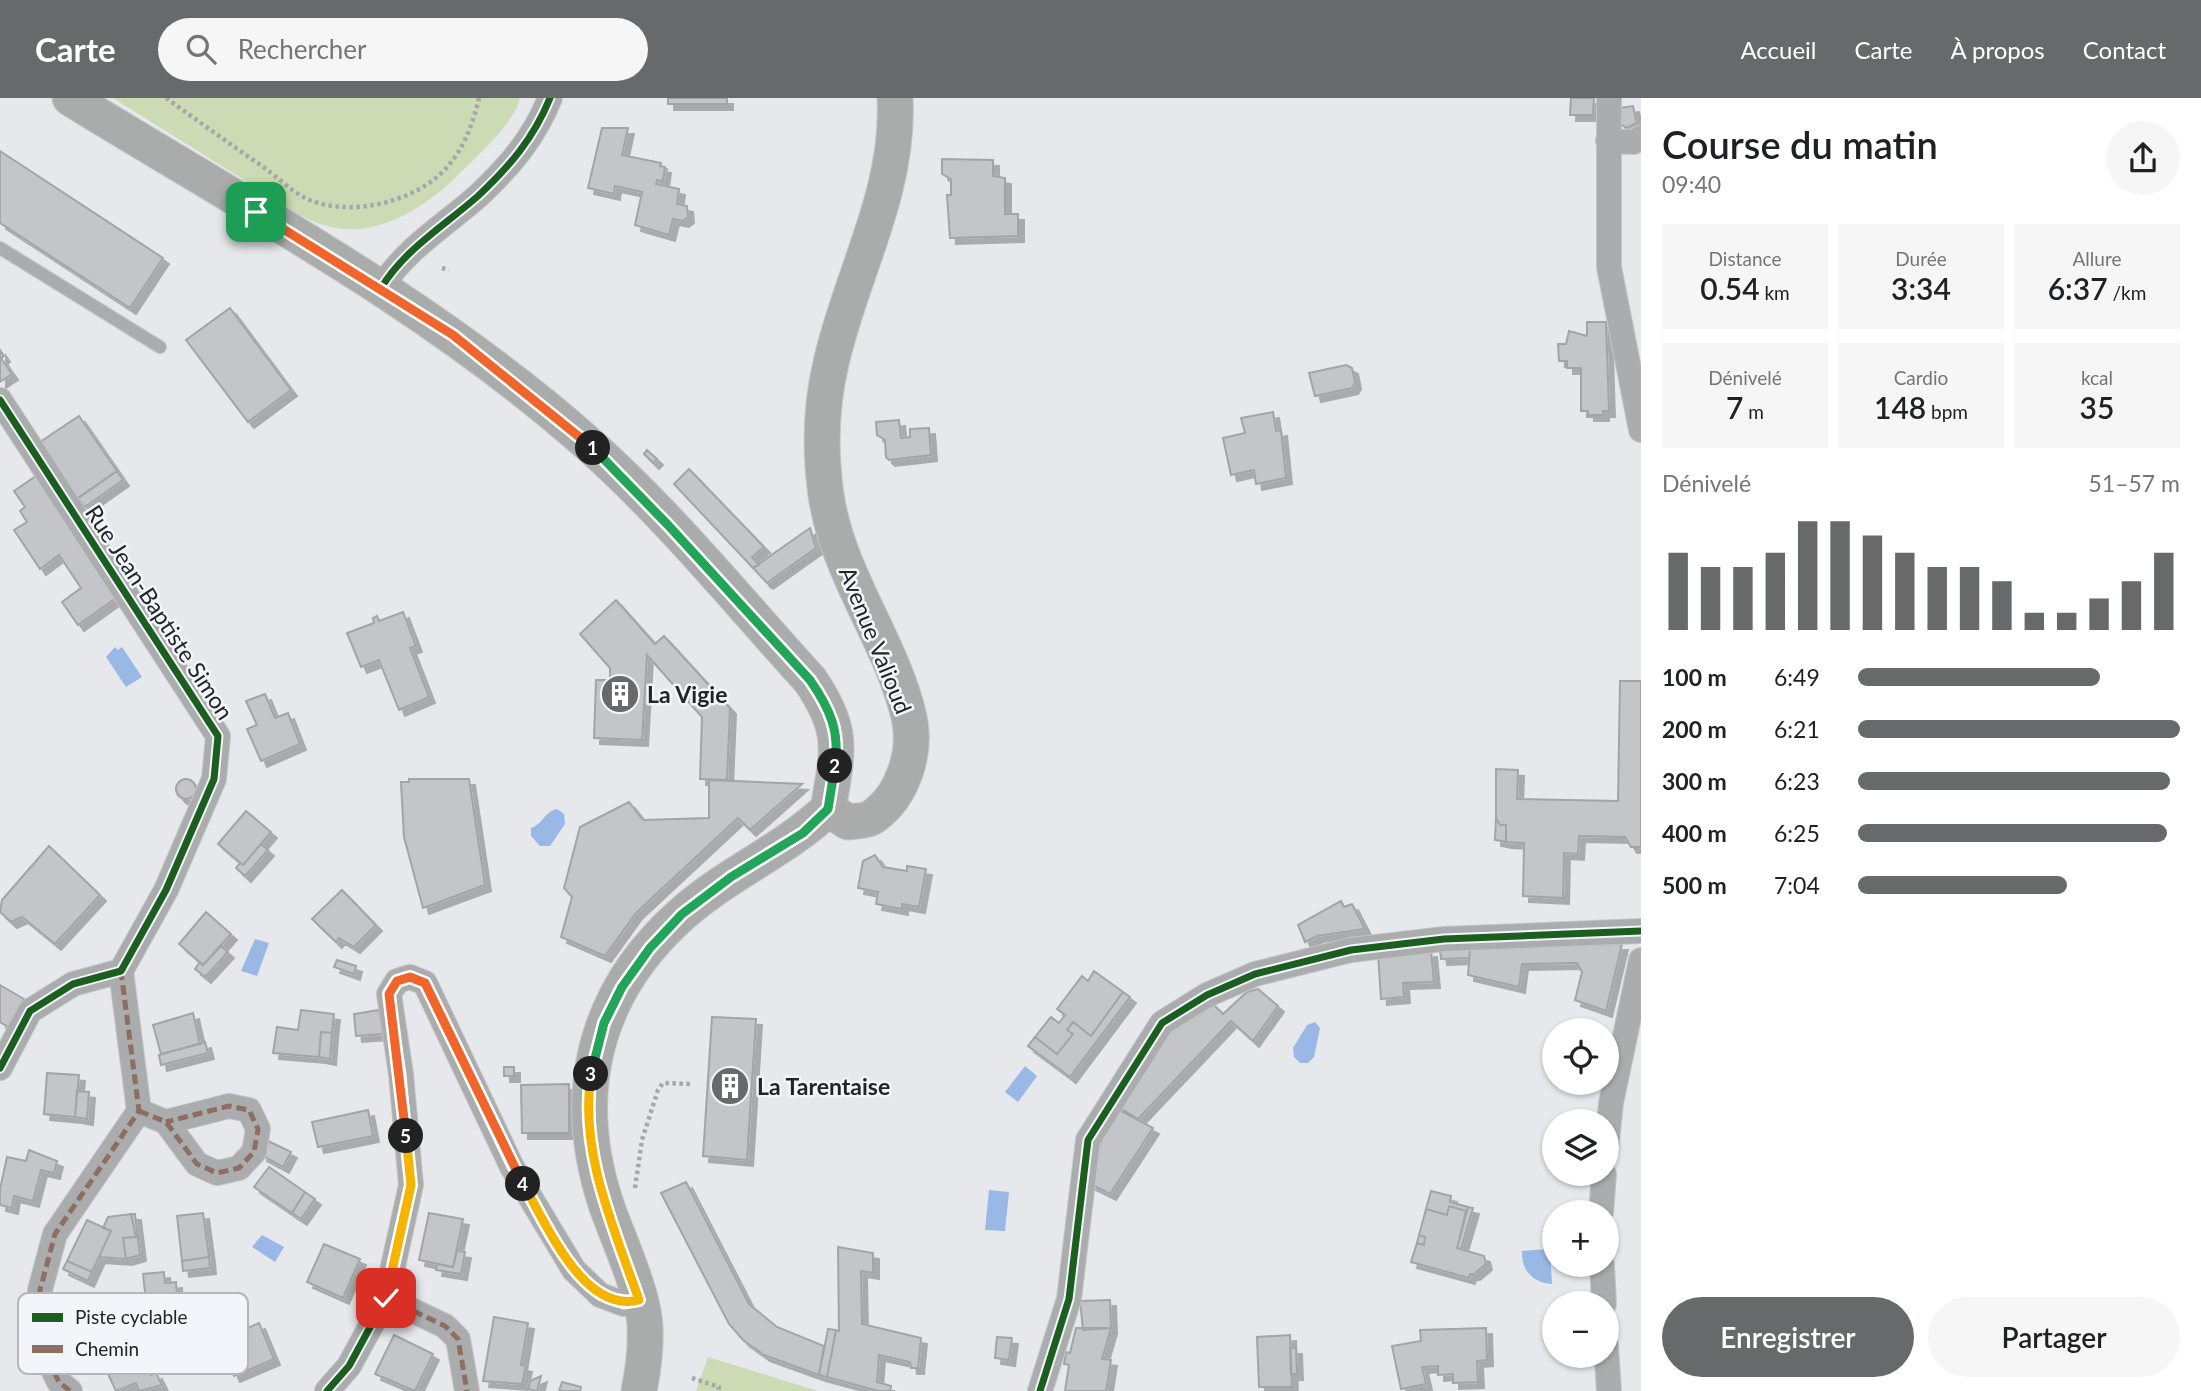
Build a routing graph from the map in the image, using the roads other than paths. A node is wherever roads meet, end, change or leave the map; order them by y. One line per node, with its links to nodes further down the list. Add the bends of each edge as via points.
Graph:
1 (71, 98): 8 (main road)
2 (550, 98): 8 (street, via 524,148 478,196 403,258)
3 (895, 98): 12 (main road, Avenue Valioud, via 897,124 882,206 831,363 823,446 826,495 839,548 899,685 910,719 911,752 895,794 872,818 848,822)
4 (1609, 98): 6 (street)
5 (1641, 138): 6 (street)
6 (1608, 141): 11 (street, via 1609,267)
7 (0, 248): 9 (lane)
8 (381, 288): 12 (main road, via 453,335 586,442 810,680 835,726 836,763)
9 (160, 347)
10 (0, 400): 15 (street, Rue Jean-Baptiste Simon, via 218,736 214,779 166,890)
11 (1641, 430)
12 (828, 809): 22 (main road, via 803,833 682,914 629,977 604,1023 590,1077 592,1154)
13 (1641, 931): 29 (street, via 1444,939 1351,950 1255,974 1207,995 1162,1023 1088,1140 1069,1299)
14 (1641, 960): 17 (street)
15 (121, 971): 16 (street, via 73,984 30,1011); 18 (street)
16 (0, 1068)
17 (1610, 1109)
18 (139, 1111): 19 (street); 20 (street, via 55,1234)
19 (166, 1122)
20 (40, 1293)
21 (386, 1298): 22 (street, via 411,1185 389,994 397,981 410,977 425,983 512,1167 574,1270 600,1296 624,1304); 26 (street, via 349,1366); 27 (street, via 446,1326 458,1339)
22 (639, 1300): 28 (main road, via 645,1326)
23 (1607, 1368): 30 (street)
24 (55, 1374): 25 (street)
25 (70, 1391)
26 (327, 1391)
27 (467, 1391)
28 (639, 1391)
29 (1040, 1391)
30 (1609, 1391)

